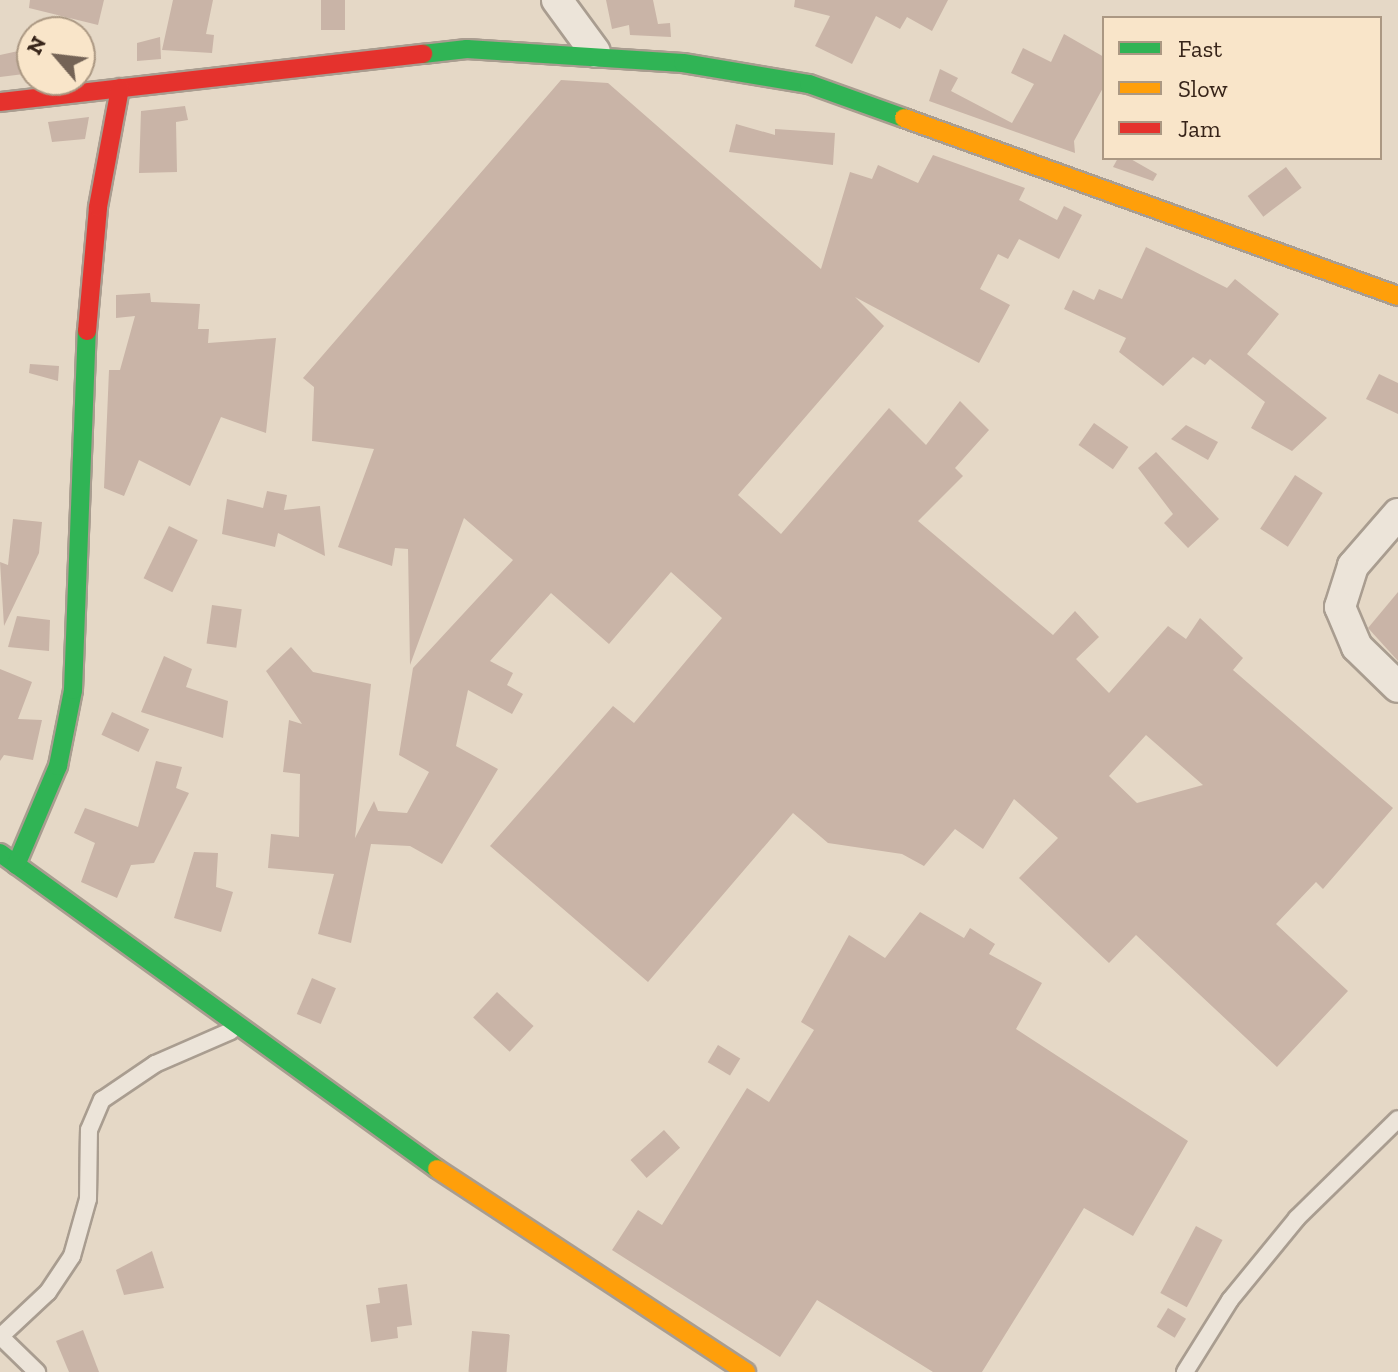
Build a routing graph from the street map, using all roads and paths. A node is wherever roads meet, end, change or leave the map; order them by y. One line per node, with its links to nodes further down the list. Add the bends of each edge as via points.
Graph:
1 (557, 0): 2 (street)
2 (595, 52): 3 (street, via 467,49); 5 (street, via 809,84)
3 (120, 88): 4 (street); 9 (street, via 98,207 81,407 73,690 58,766)
4 (0, 102)
5 (1398, 296)
6 (1398, 514): 7 (street, via 1353,566 1340,607 1357,647)
7 (1398, 687)
8 (0, 853): 9 (street)
9 (16, 865): 10 (street)
10 (237, 1028): 12 (lane, via 155,1064 102,1100 89,1130 88,1199 72,1256 48,1292); 14 (street, via 359,1118)
11 (1398, 1119): 15 (lane, via 1297,1218 1230,1300)
12 (0, 1337): 13 (lane)
13 (37, 1372)
14 (746, 1372)
15 (1185, 1372)

